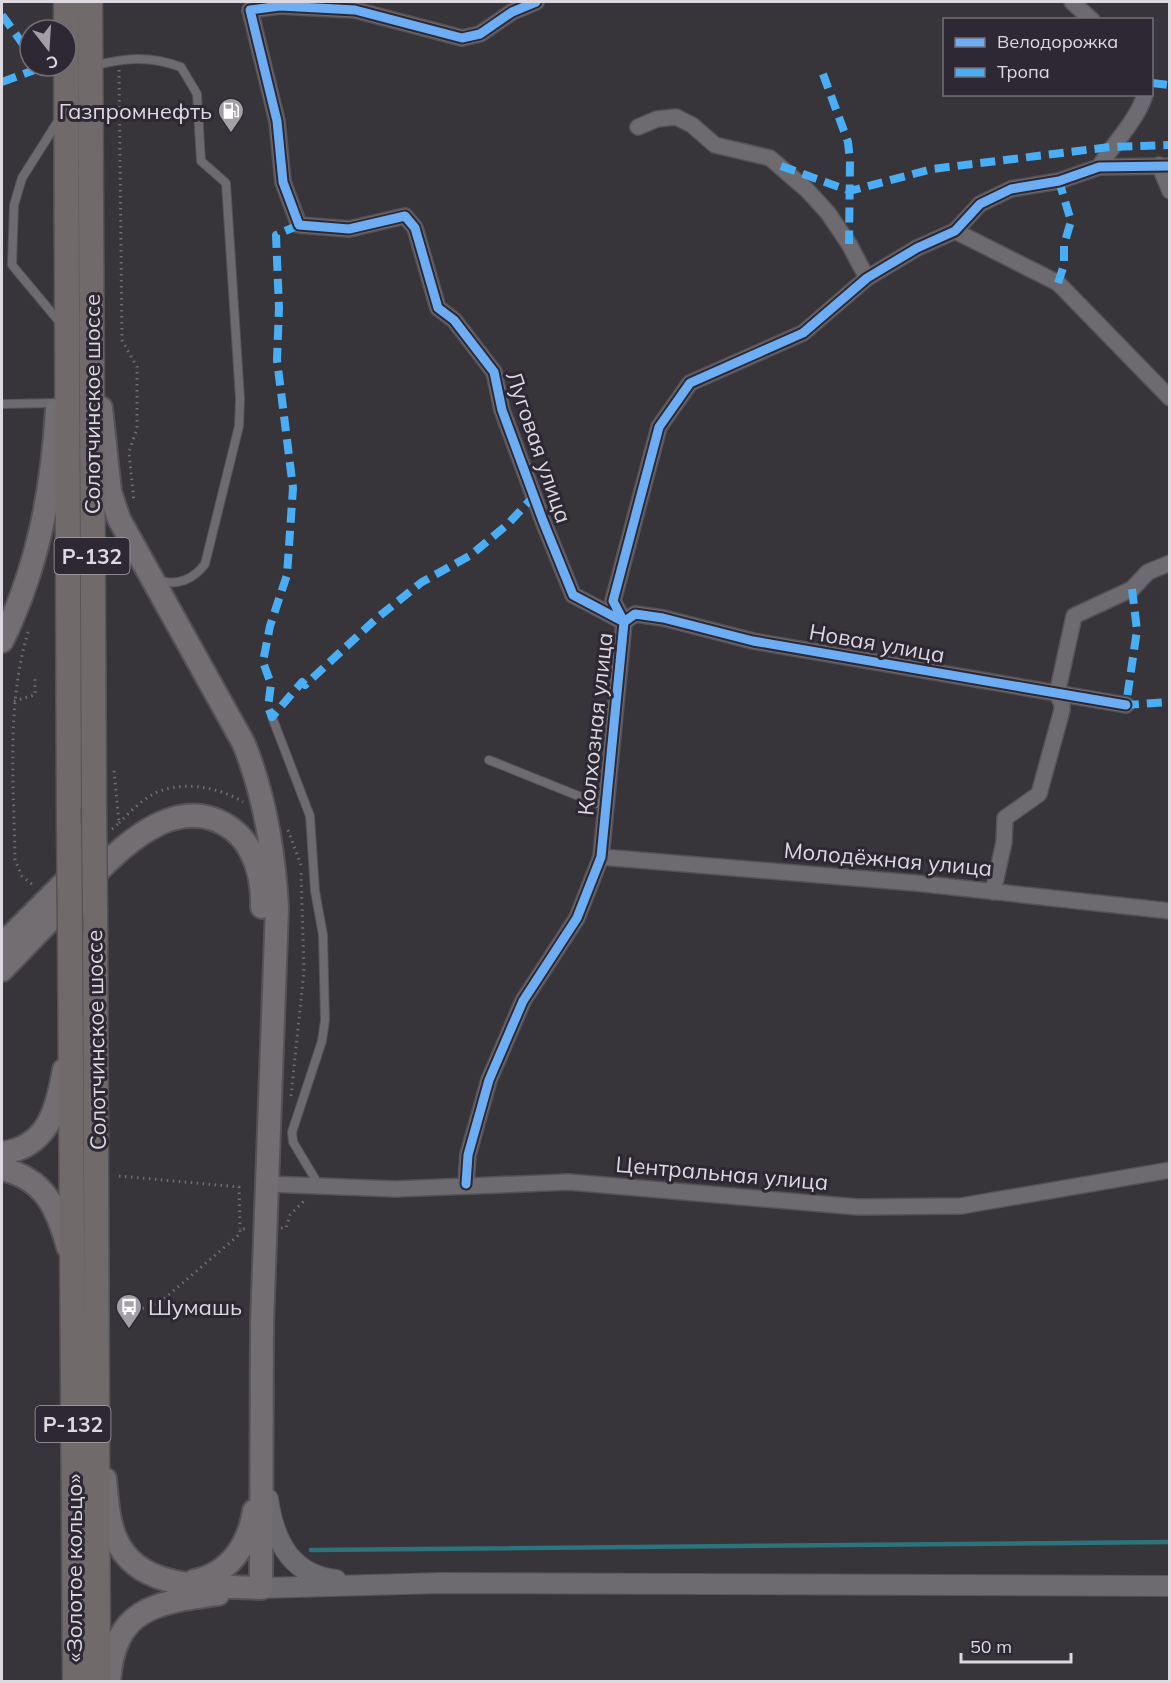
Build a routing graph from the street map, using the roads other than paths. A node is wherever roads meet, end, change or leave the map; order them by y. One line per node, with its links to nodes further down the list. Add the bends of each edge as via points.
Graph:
1 (66, 2): 5 (main road, Солотчинское шоссе / Р-132)
2 (90, 2): 7 (main road, Солотчинское шоссе / Р-132)
3 (536, 2): 24 (street, Луговая улица, via 512,12 480,34 462,38 355,10 280,6 250,10 277,121 284,182 299,225 348,229 405,216 415,228 438,308 454,320 494,372 502,410 573,595)
4 (1072, 2): 6 (street)
5 (66, 18)
6 (1090, 18)
7 (91, 66): 17 (main road, Солотчинское шоссе / Р-132); 23 (lane, via 119,59 156,58 181,67 197,94 201,161 226,183 239,426 205,564 183,581 165,582)
8 (67, 78): 10 (main road, Солотчинское шоссе / Р-132)
9 (1144, 96): 13 (street, via 1139,110)
10 (67, 107): 18 (main road, Солотчинское шоссе / Р-132); 18 (lane, via 22,177 14,205 12,265)
11 (638, 127): 16 (street, via 676,117 715,145 770,158 828,213)
12 (1164, 165): 13 (street); 14 (street)
13 (1099, 168): 15 (street, via 1059,181 1011,189 980,204)
14 (1170, 191)
15 (955, 231): 16 (street, Колхозная улица); 19 (street, via 1058,283)
16 (867, 278): 24 (street, Колхозная улица, via 803,333 690,383 658,427 613,601)
17 (91, 305): 23 (main road, via 110,492 119,519); 42 (main road, Солотчинское шоссе / Р-132, bridge, via 95,912)
18 (68, 337): 20 (main road); 37 (main road, Солотчинское шоссе / Р-132, bridge)
19 (1170, 398)
20 (58, 403): 21 (lane); 25 (main road, via 54,469 42,532)
21 (2, 404)
22 (1170, 563): 26 (street, via 1148,572 1132,589 1074,616)
23 (152, 577): 33 (main road, via 251,760 272,841)
24 (624, 622): 26 (street, Новая улица, via 635,614 663,618 753,641); 30 (street, Колхозная улица)
25 (2, 641)
26 (1057, 694): 27 (street, Новая улица); 32 (street, via 1062,710 1044,781 1037,797 1007,815)
27 (1126, 705)
28 (272, 717): 45 (lane, via 310,816 315,891 323,935 322,1041 292,1132)
29 (489, 760): 30 (lane)
30 (606, 807): 31 (street, Колхозная улица)
31 (601, 857): 32 (street, Молодёжная улица); 44 (street, Колхозная улица, via 577,918 523,1001 489,1080 468,1155)
32 (993, 892): 34 (street, Молодёжная улица)
33 (277, 908): 35 (main road, via 266,859 242,823 219,807 181,802 150,811 115,834); 43 (main road)
34 (1170, 911)
35 (2, 945)
36 (2, 970): 43 (main road, via 116,853 146,831 170,820 196,817 208,818 233,830 252,853 263,900 258,1091)
37 (70, 1030): 38 (main road, via 58,1104 51,1122 30,1144); 39 (main road, Солотчинское шоссе / Р-132)
38 (2, 1153)
39 (71, 1166): 46 (main road, «Золотое кольцо» / Р-132)
40 (2, 1169): 46 (main road, via 25,1178 46,1195 59,1215)
41 (1170, 1170): 44 (street, Центральная улица, via 961,1206 858,1207 569,1182)
42 (108, 1172): 47 (main road, «Золотое кольцо» / Р-132)
43 (269, 1176): 45 (street, Центральная улица); 48 (main road)
44 (466, 1184): 45 (street, Центральная улица)
45 (315, 1193)
46 (73, 1262): 53 (main road, «Золотое кольцо» / Р-132)
47 (97, 1427): 49 (main road, via 116,1539 148,1573 161,1580); 54 (main road, «Золотое кольцо» / Р-132)
48 (262, 1456): 49 (main road, via 252,1523 242,1547 215,1574); 50 (street, via 271,1519 280,1544 294,1564 334,1580); 52 (main road)
49 (187, 1582): 52 (main road)
50 (441, 1583): 51 (street); 52 (street)
51 (1170, 1586)
52 (261, 1588): 55 (main road, via 175,1600 142,1612 128,1623 116,1643)
53 (75, 1682)
54 (98, 1682)
55 (109, 1682)

